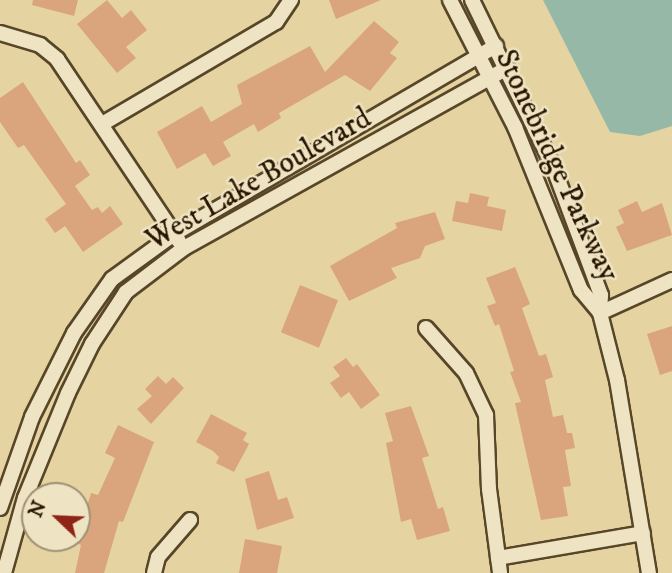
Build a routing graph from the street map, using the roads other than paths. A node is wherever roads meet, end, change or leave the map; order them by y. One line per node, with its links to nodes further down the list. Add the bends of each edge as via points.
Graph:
1 (291, 0): 9 (street, via 276,22)
2 (450, 0): 6 (street, Stonebridge Parkway)
3 (472, 0): 5 (street, Stonebridge Parkway)
4 (0, 33): 9 (street, via 40,45 57,59)
5 (496, 46): 6 (street, West Lake Boulevard); 7 (street, Stonebridge Parkway)
6 (476, 57): 8 (street, Stonebridge Parkway); 10 (street, West Lake Boulevard)
7 (507, 68): 8 (street, West Lake Boulevard); 13 (street, Stonebridge Parkway, via 580,235 601,295)
8 (488, 79): 11 (street, West Lake Boulevard); 13 (street, Stonebridge Parkway, via 515,127 581,290)
9 (102, 124): 10 (street)
10 (174, 234): 11 (street); 15 (street, West Lake Boulevard, via 112,279 74,333 32,417)
11 (184, 248): 19 (street, West Lake Boulevard, via 126,292 92,344 25,498)
12 (672, 280): 13 (street)
13 (600, 313): 17 (street, Stonebridge Parkway, via 617,380)
14 (426, 328): 18 (street, via 466,373 486,415)
15 (0, 508)
16 (190, 520): 20 (street, via 158,557)
17 (643, 533): 18 (street); 21 (street, Stonebridge Parkway)
18 (499, 565)
19 (4, 573)
20 (154, 573)
21 (649, 573)

